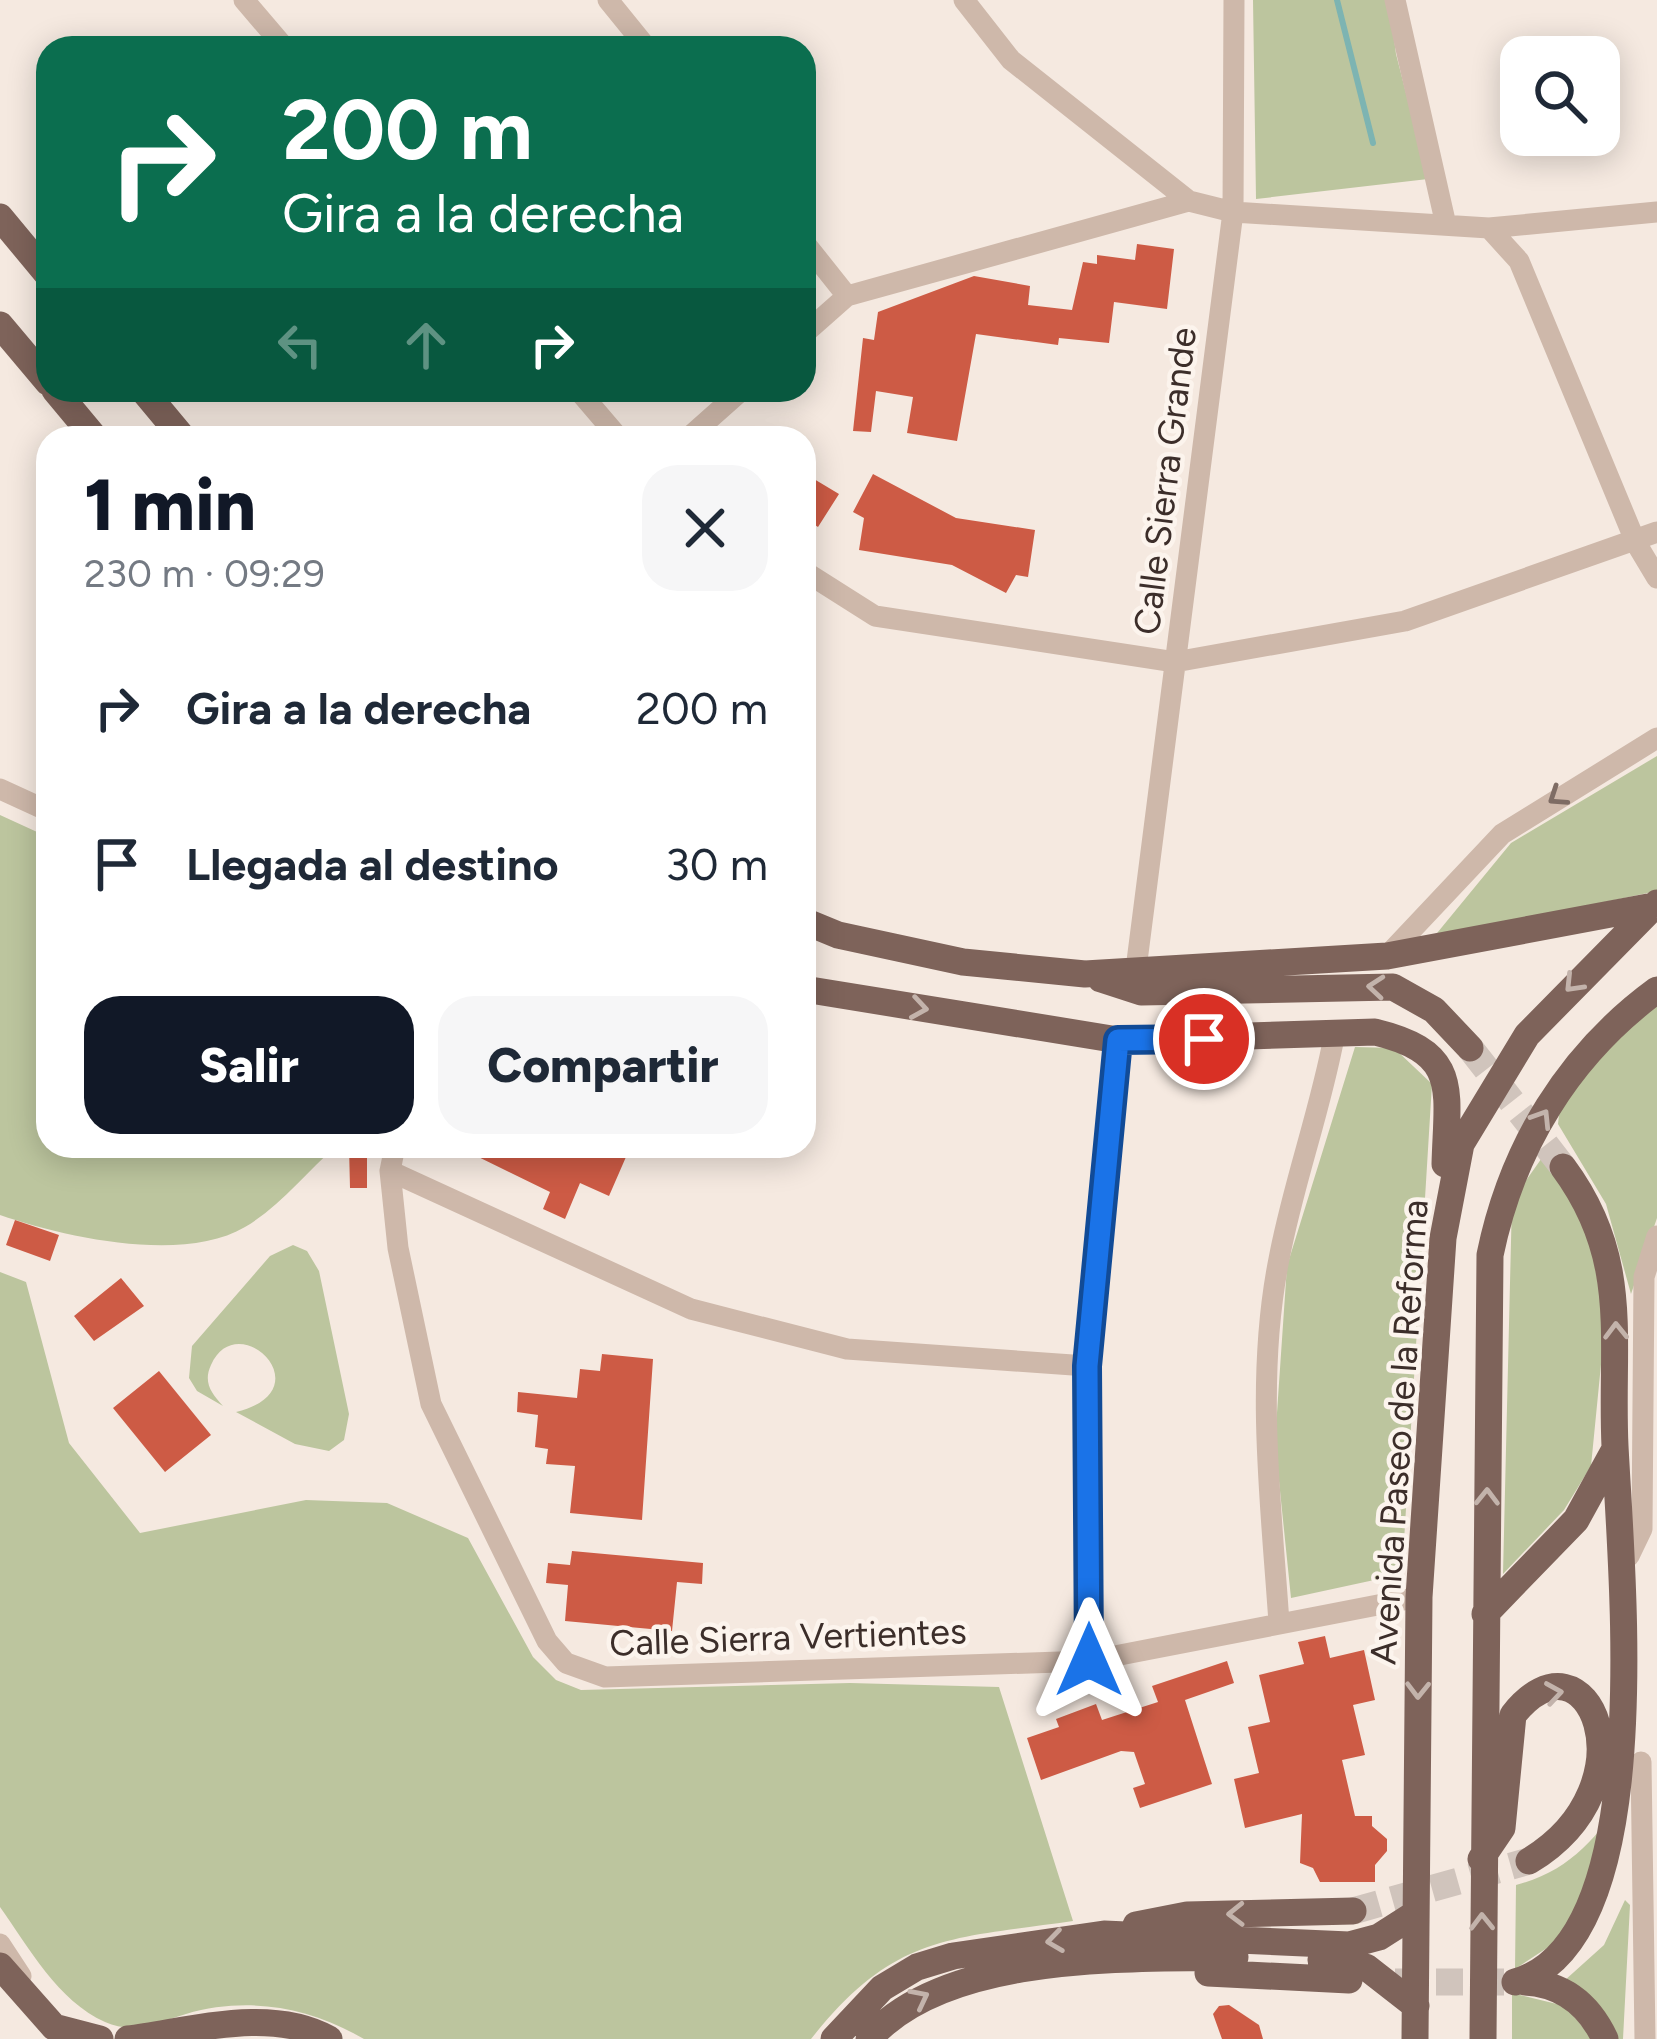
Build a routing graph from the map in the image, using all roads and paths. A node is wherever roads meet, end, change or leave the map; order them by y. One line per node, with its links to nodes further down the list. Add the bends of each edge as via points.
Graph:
1 (244, 0): 6 (street)
2 (608, 0): 7 (street)
3 (964, 0): 8 (street, via 1012,60)
4 (1234, 0): 9 (street, Calle Sierra Grande)
5 (1395, 0): 12 (street)
6 (276, 36)
7 (637, 36)
8 (1189, 201): 9 (street); 16 (street)
9 (1233, 212): 12 (street); 31 (street, Calle Sierra Grande)
10 (1657, 212): 13 (street)
11 (0, 217): 15 (main road)
12 (1446, 225): 13 (street)
13 (1489, 228): 28 (street, via 1519,262)
14 (816, 257): 16 (street)
15 (36, 260)
16 (847, 296): 17 (street)
17 (816, 323)
18 (0, 325): 19 (main road)
19 (36, 368)
20 (65, 402): 24 (main road)
21 (153, 402): 25 (main road)
22 (588, 402): 26 (street)
23 (728, 402): 27 (street)
24 (85, 426)
25 (173, 426)
26 (609, 426)
27 (702, 426)
28 (1647, 538): 29 (street); 31 (street, via 1405,621)
29 (1657, 578)
30 (816, 579): 31 (street, via 875,616)
31 (1175, 662): 38 (street, Calle Sierra Grande)
32 (1657, 738): 37 (street, one-way to 37, via 1502,834)
33 (0, 789): 34 (street)
34 (36, 806)
35 (1653, 905): 37 (main road); 49 (main road, Avenida Paseo de la Reforma, one-way to 49, via 1527,1035 1494,1084 1461,1144)
36 (816, 926): 39 (main road, via 963,962)
37 (1387, 956): 38 (main road)
38 (1136, 969): 39 (main road)
39 (1085, 974): 44 (main road, one-way to 39, via 1434,1010 1393,987 1141,992)
40 (1657, 990): 55 (main road, one-way to 40, via 1490,1255 1500,1208 1513,1168 1574,1070)
41 (816, 991): 43 (main road, one-way to 43)
42 (1334, 1037): 43 (main road); 49 (main road, via 1375,1032 1403,1039 1432,1054 1448,1077); 56 (street, via 1279,1259 1267,1371)
43 (1118, 1040): 50 (street)
44 (1470, 1048)
45 (392, 1158): 47 (street, Calle Sierra Vertientes)
46 (1563, 1167): 51 (main road, one-way to 46, via 1613,1278 1597,1219)
47 (390, 1171): 50 (street, via 691,1309 847,1349); 57 (street, Calle Sierra Vertientes, via 431,1404 547,1641 566,1663 605,1677)
48 (1657, 1236): 52 (street, via 1644,1277)
49 (1443, 1238): 54 (main road, Avenida Paseo de la Reforma)
50 (1087, 1366): 57 (street)
51 (1616, 1448): 53 (main road); 55 (main road, via 1576,1520)
52 (1649, 1528): 53 (street)
53 (1629, 1556): 58 (main road)
54 (1419, 1597): 56 (street, Calle Sierra Vertientes); 62 (main road, Avenida Paseo de la Reforma, one-way to 62)
55 (1485, 1614): 59 (main road)
56 (1279, 1623): 57 (street, Calle Sierra Vertientes)
57 (1089, 1660)
58 (1641, 1762): 80 (main road, via 1625,1868 1603,1924 1572,1960 1515,1982 1562,1990); 81 (street)
59 (1481, 1859): 60 (main road, one-way to 60, via 1502,1828 1513,1714 1540,1692 1576,1690 1596,1700 1615,1729 1610,1786 1580,1828); 68 (main road, one-way to 59)
60 (1529, 1861)
61 (1353, 1911): 63 (main road, one-way to 63, via 1187,1915)
62 (1415, 1913): 63 (main road, via 1349,1945); 70 (main road, Avenida Paseo de la Reforma)
63 (1104, 1934): 75 (main road, one-way to 75, via 917,1967 864,2002)
64 (0, 1944): 71 (street)
65 (1120, 1960): 67 (main road); 70 (main road, via 1348,1961 1383,1976); 76 (main road, one-way to 65, via 898,2010 943,1988)
66 (0, 1966): 71 (main road)
67 (1373, 1982)
68 (1483, 1988): 78 (main road); 79 (main road)
69 (0, 1990): 71 (main road)
70 (1416, 2006): 77 (main road, Avenida Paseo de la Reforma)
71 (58, 2033): 72 (main road)
72 (100, 2039)
73 (128, 2039): 74 (main road, via 255,2024)
74 (329, 2039)
75 (834, 2039)
76 (869, 2039)
77 (1415, 2039)
78 (1483, 2039)
79 (1498, 2039)
80 (1605, 2039)
81 (1645, 2039)

